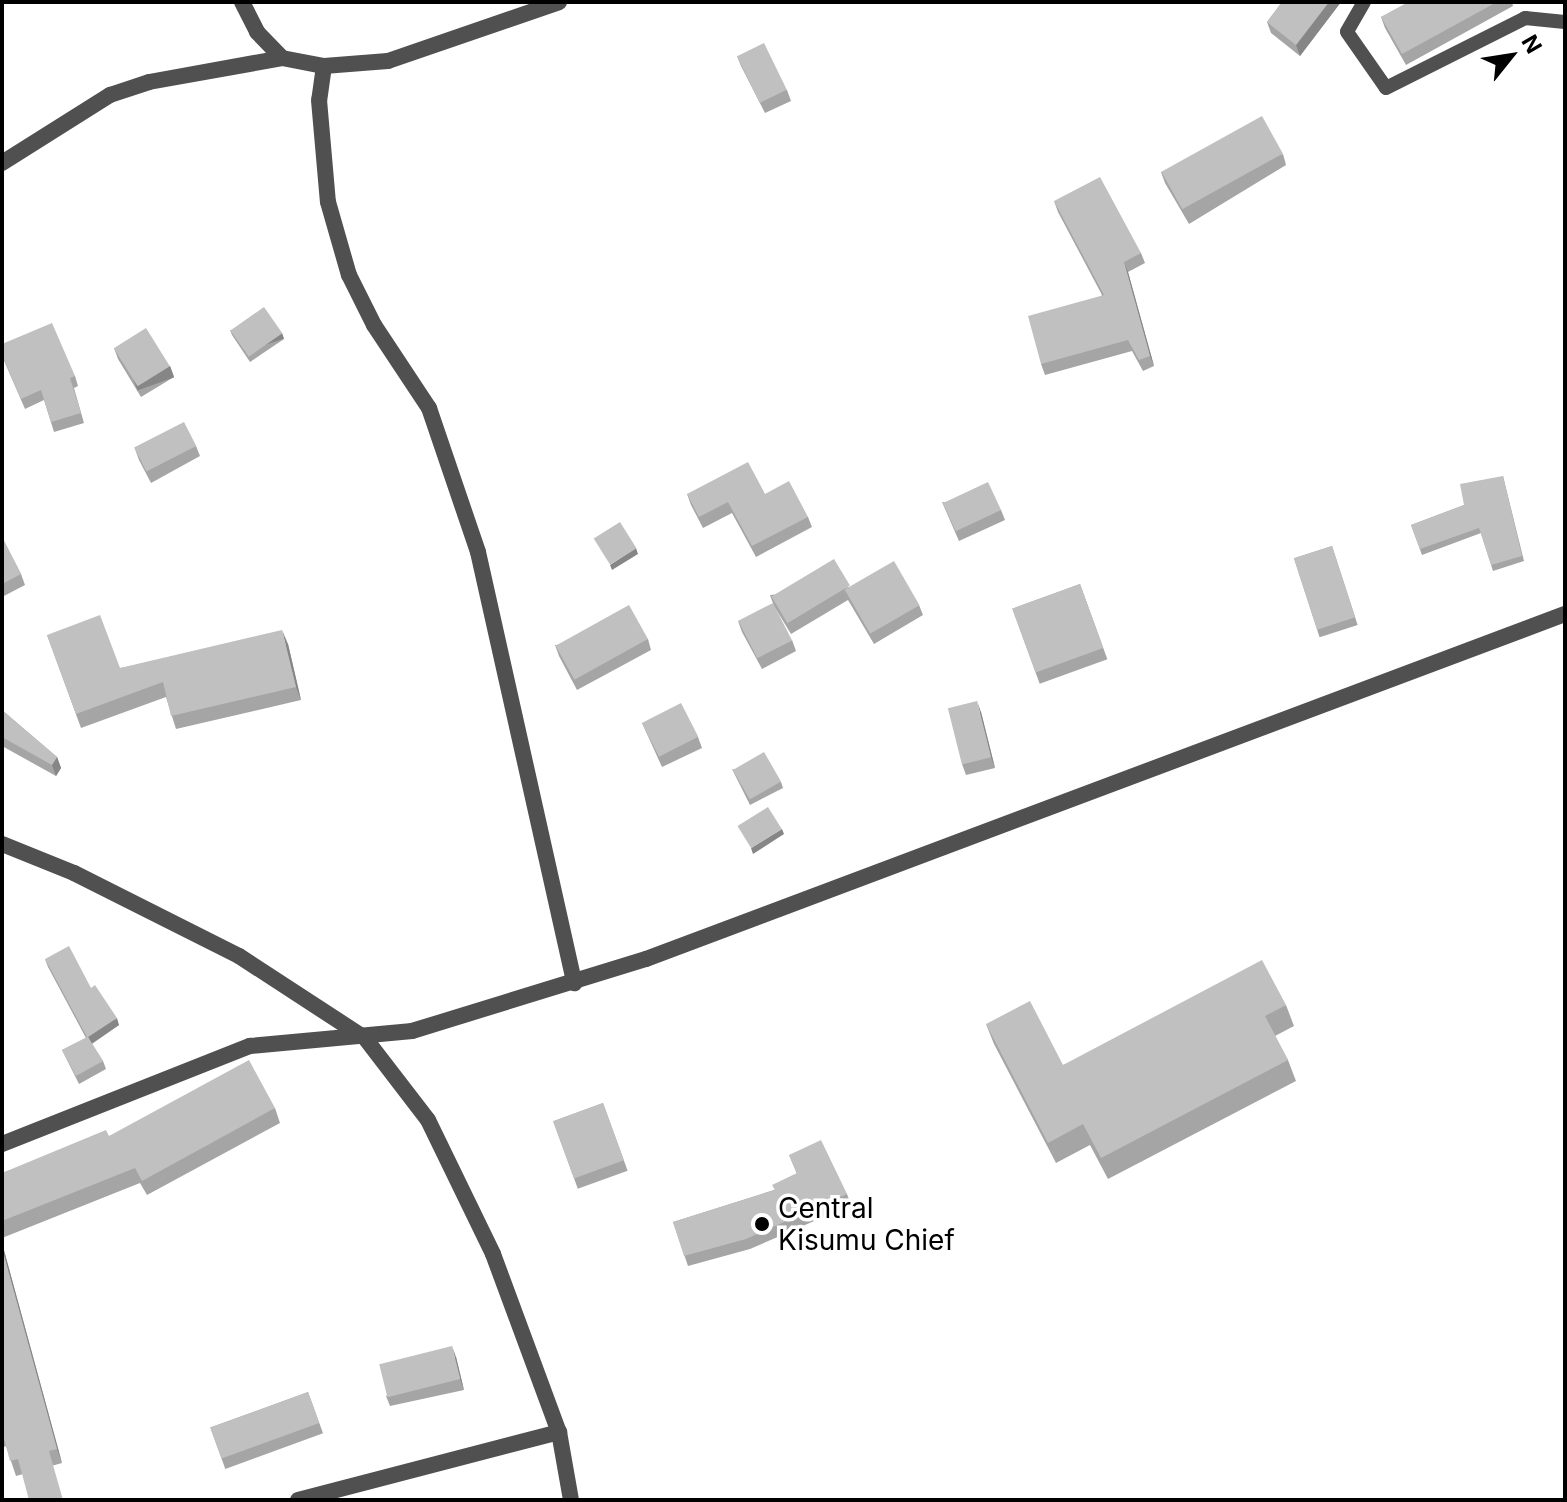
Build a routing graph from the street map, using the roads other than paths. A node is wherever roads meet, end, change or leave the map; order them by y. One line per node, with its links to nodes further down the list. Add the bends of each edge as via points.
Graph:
1 (242, 2): 5 (street, via 257,32)
2 (559, 2): 6 (street, via 388,61)
3 (1364, 2): 4 (lane, via 1347,32 1386,88 1525,18)
4 (1565, 22)
5 (282, 58): 6 (street); 7 (street, via 149,82 110,95)
6 (324, 66): 10 (street, via 319,100 328,202 349,275 374,325 429,408 478,552)
7 (2, 163)
8 (1565, 614): 10 (street)
9 (2, 844): 11 (street, via 74,873 239,956)
10 (574, 983): 11 (street, via 468,1018)
11 (365, 1038): 12 (street, via 250,1046); 13 (street, via 434,1133 493,1254)
12 (2, 1144)
13 (559, 1432): 14 (street); 15 (street)
14 (298, 1500)
15 (571, 1500)

